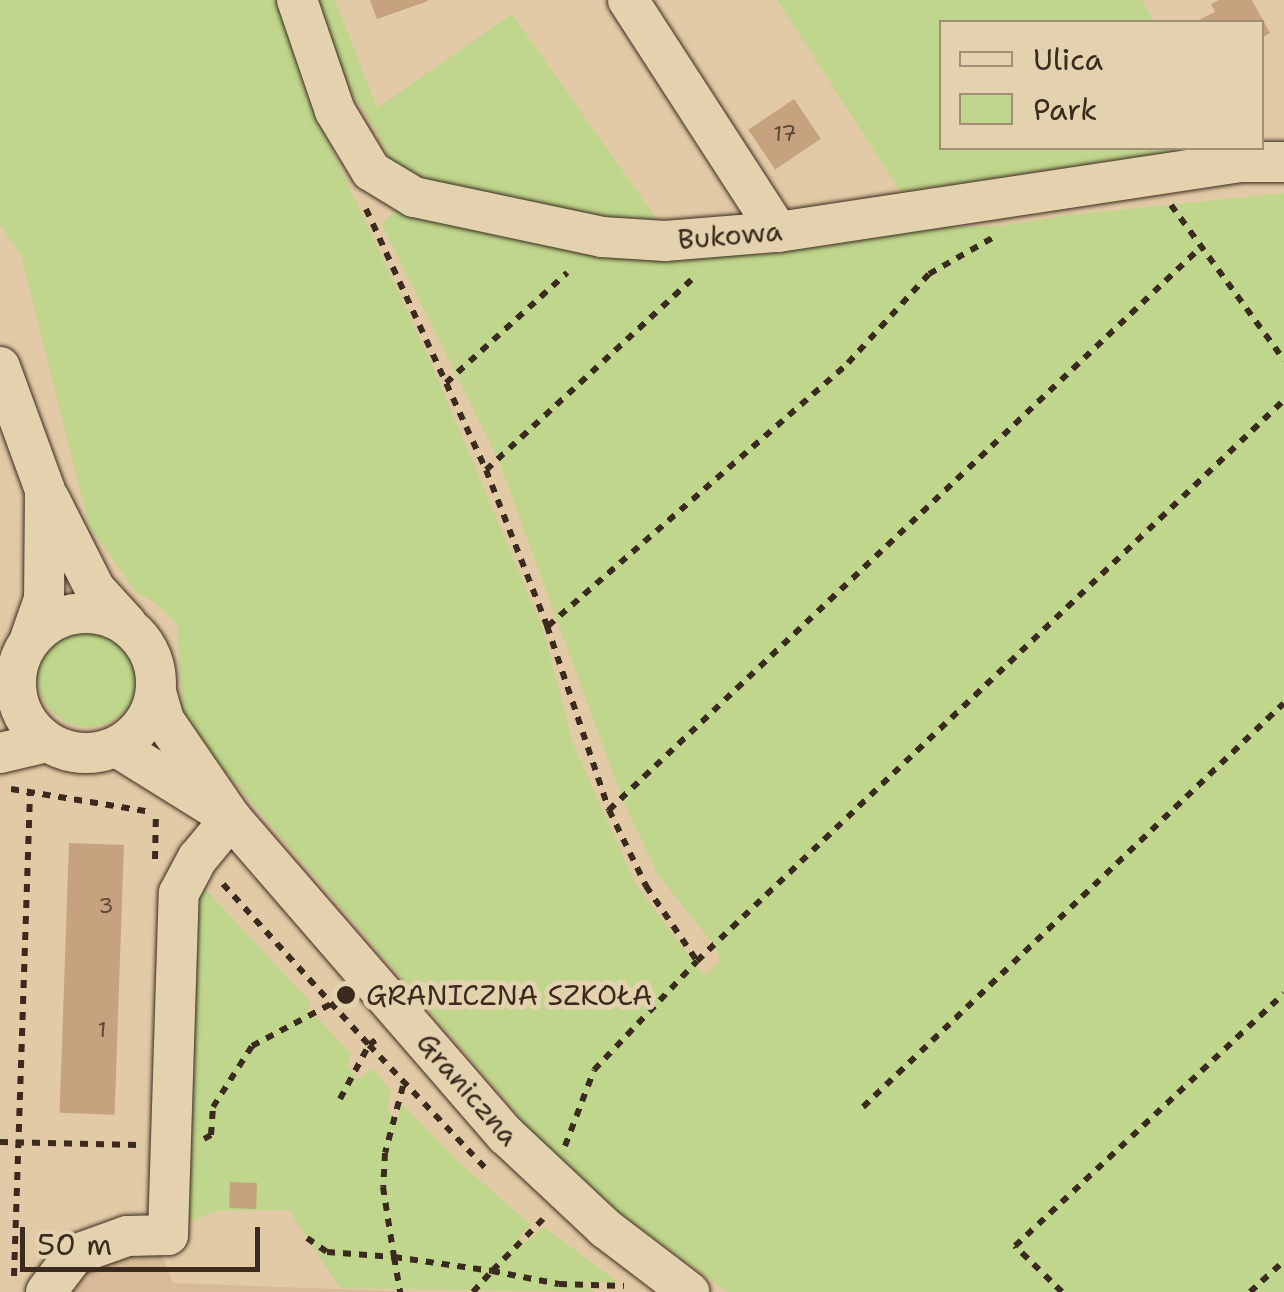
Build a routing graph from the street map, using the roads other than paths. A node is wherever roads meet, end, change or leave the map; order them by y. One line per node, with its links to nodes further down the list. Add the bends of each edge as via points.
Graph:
1 (297, 0): 4 (street, Bukowa, via 335,111 371,172 414,197 602,238 665,241)
2 (628, 0): 4 (street)
3 (1284, 162): 4 (street, Bukowa, via 1241,162)
4 (778, 232)
5 (0, 366): 6 (street)
6 (15, 445): 7 (street)
7 (45, 490): 8 (street, via 94,590); 9 (street, via 44,599)
8 (133, 630): 9 (street, via 92,612 69,614); 10 (street, via 152,658)
9 (30, 639): 11 (street)
10 (156, 692): 13 (street, via 150,714); 15 (street, Graniczna, via 164,720)
11 (8, 698): 12 (street)
12 (47, 742): 13 (street, via 69,752); 14 (street)
13 (117, 747): 15 (street, Graniczna)
14 (0, 753)
15 (231, 818): 16 (street, via 179,892 168,1234 127,1236 74,1255); 17 (street, Graniczna, via 506,1135)
16 (46, 1292)
17 (689, 1292)

